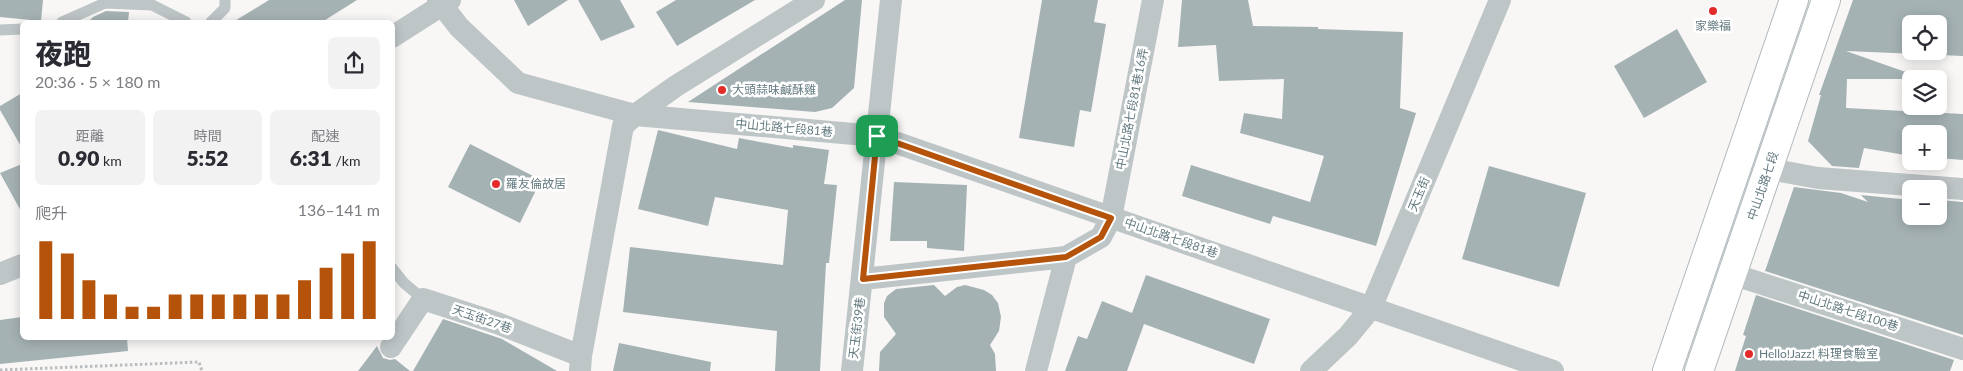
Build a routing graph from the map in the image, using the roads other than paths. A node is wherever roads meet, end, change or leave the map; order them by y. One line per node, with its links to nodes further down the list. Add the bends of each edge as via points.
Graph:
1 (225, 0): 11 (lane, via 225,8)
2 (814, 0): 15 (street)
3 (892, 0): 16 (street, 天玉街39巷)
4 (1153, 0): 19 (street, 中山北路七段81巷16弄)
5 (1500, 0): 27 (street, 天玉街)
6 (1794, 0): 37 (main road)
7 (1826, 0): 17 (main road, 中山北路七段)
8 (443, 2): 14 (street); 15 (street, 中山北路七段81巷, via 459,27 518,83)
9 (67, 20): 10 (lane, via 105,3 152,4)
10 (182, 20)
11 (214, 20)
12 (20, 29): 13 (lane)
13 (0, 30)
14 (395, 35)
15 (635, 115): 16 (street, 中山北路七段81巷); 32 (street, via 623,126)
16 (877, 136): 19 (street, 中山北路七段81巷); 25 (street, 天玉街39巷)
17 (1769, 169): 18 (street, via 1818,178); 24 (main road, 中山北路七段)
18 (1963, 189)
19 (1111, 218): 20 (street, via 1101,237); 27 (street, 中山北路七段81巷)
20 (1066, 257): 25 (street); 34 (street)
21 (20, 266): 23 (street)
22 (395, 272): 26 (lane)
23 (0, 274)
24 (1732, 274): 31 (street, 中山北路七段100巷); 38 (main road, 中山北路七段)
25 (863, 279): 33 (street, 天玉街39巷)
26 (423, 298): 28 (street); 32 (street, 天玉街27巷, via 498,323)
27 (1371, 308): 35 (street, 天玉街, via 1348,336); 36 (street, 中山北路七段81巷)
28 (395, 340)
29 (395, 340): 30 (street)
30 (390, 347)
31 (1963, 349)
32 (581, 363)
33 (852, 371)
34 (1036, 371)
35 (1311, 371)
36 (1553, 371)
37 (1667, 371)
38 (1699, 371)

